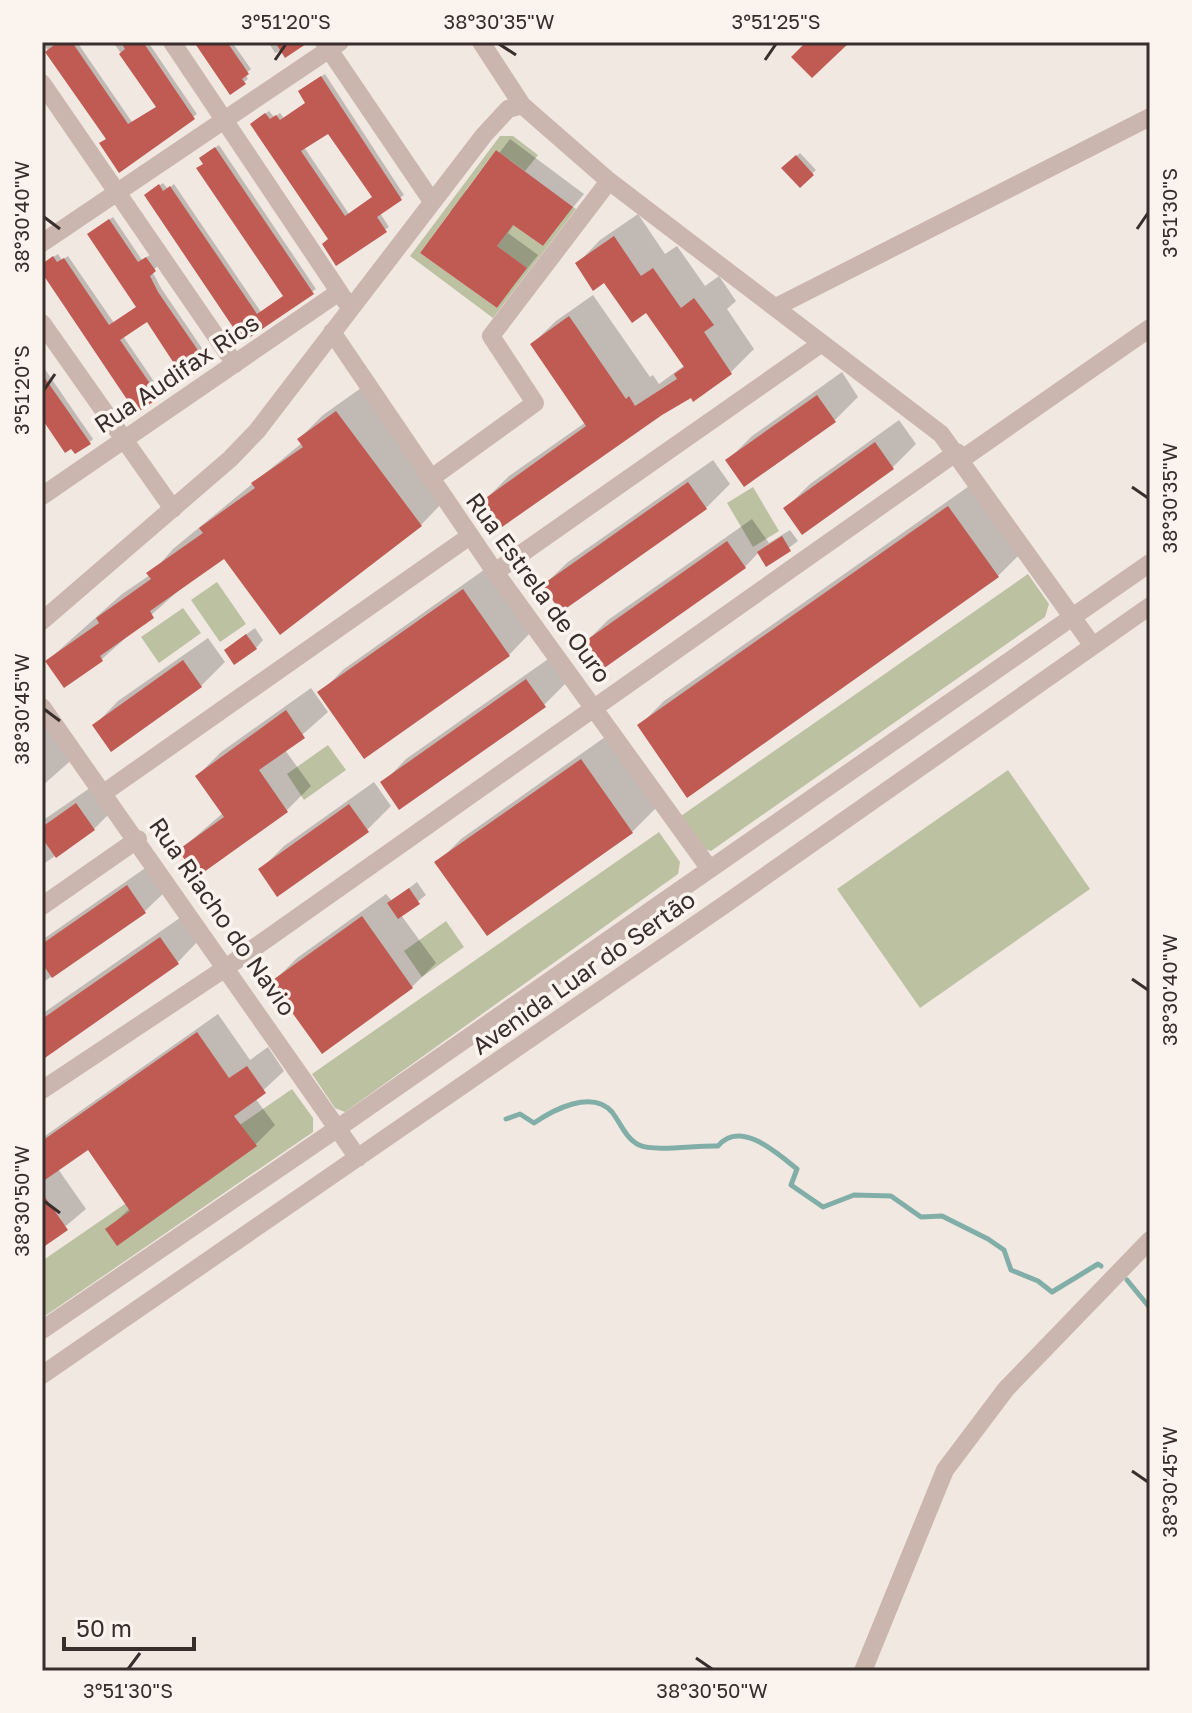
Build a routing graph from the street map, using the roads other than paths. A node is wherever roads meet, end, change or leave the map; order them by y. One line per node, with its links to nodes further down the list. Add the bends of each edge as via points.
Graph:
1 (172, 42): 7 (street)
2 (481, 42): 5 (street)
3 (331, 44): 7 (street); 10 (street)
4 (42, 83): 9 (street)
5 (522, 105): 8 (street); 10 (street, via 502,115)
6 (1150, 117): 13 (street)
7 (225, 120): 9 (street); 12 (street)
8 (609, 181): 13 (street); 22 (street, via 491,336 535,403)
9 (118, 192): 11 (street); 19 (street)
10 (431, 200): 14 (street)
11 (42, 243)
12 (339, 292): 14 (street); 19 (street, Rua Audifax Rios)
13 (776, 307): 18 (street)
14 (350, 309): 17 (street)
15 (42, 323): 20 (street)
16 (1150, 328): 21 (street)
17 (332, 332): 22 (street, Rua Estrela de Ouro); 24 (street, via 257,431)
18 (822, 343): 21 (street, via 941,434); 27 (street)
19 (235, 364): 20 (street, Rua Audifax Rios)
20 (122, 439): 23 (street, Rua Audifax Rios); 24 (street)
21 (960, 456): 29 (street); 33 (street)
22 (430, 479): 25 (street, Rua Estrela de Ouro)
23 (42, 496)
24 (173, 509): 30 (street)
25 (470, 536): 27 (street, Rua Estrela de Ouro); 34 (street)
26 (1150, 563): 29 (street, Avenida Luar do Sertão)
27 (495, 572): 33 (street, Rua Estrela de Ouro)
28 (1150, 606): 31 (street, Avenida Luar do Sertão)
29 (1072, 616): 31 (street); 36 (street, Avenida Luar do Sertão)
30 (42, 621)
31 (1093, 646): 41 (street, Avenida Luar do Sertão)
32 (42, 707): 34 (street, Rua Riacho do Navio)
33 (596, 710): 36 (street, Rua Estrela de Ouro); 38 (street)
34 (105, 792): 35 (street, Rua Riacho do Navio)
35 (138, 839): 37 (street); 38 (street, Rua Riacho do Navio)
36 (709, 868): 40 (street, Avenida Luar do Sertão)
37 (42, 906)
38 (227, 967): 39 (street); 40 (street, Rua Riacho do Navio)
39 (42, 1090)
40 (338, 1128): 41 (street, Rua Riacho do Navio); 43 (street, Avenida Luar do Sertão)
41 (358, 1158): 44 (street, Avenida Luar do Sertão)
42 (1150, 1240): 45 (street, via 1006,1389 945,1470)
43 (42, 1330)
44 (42, 1375)
45 (863, 1671)

